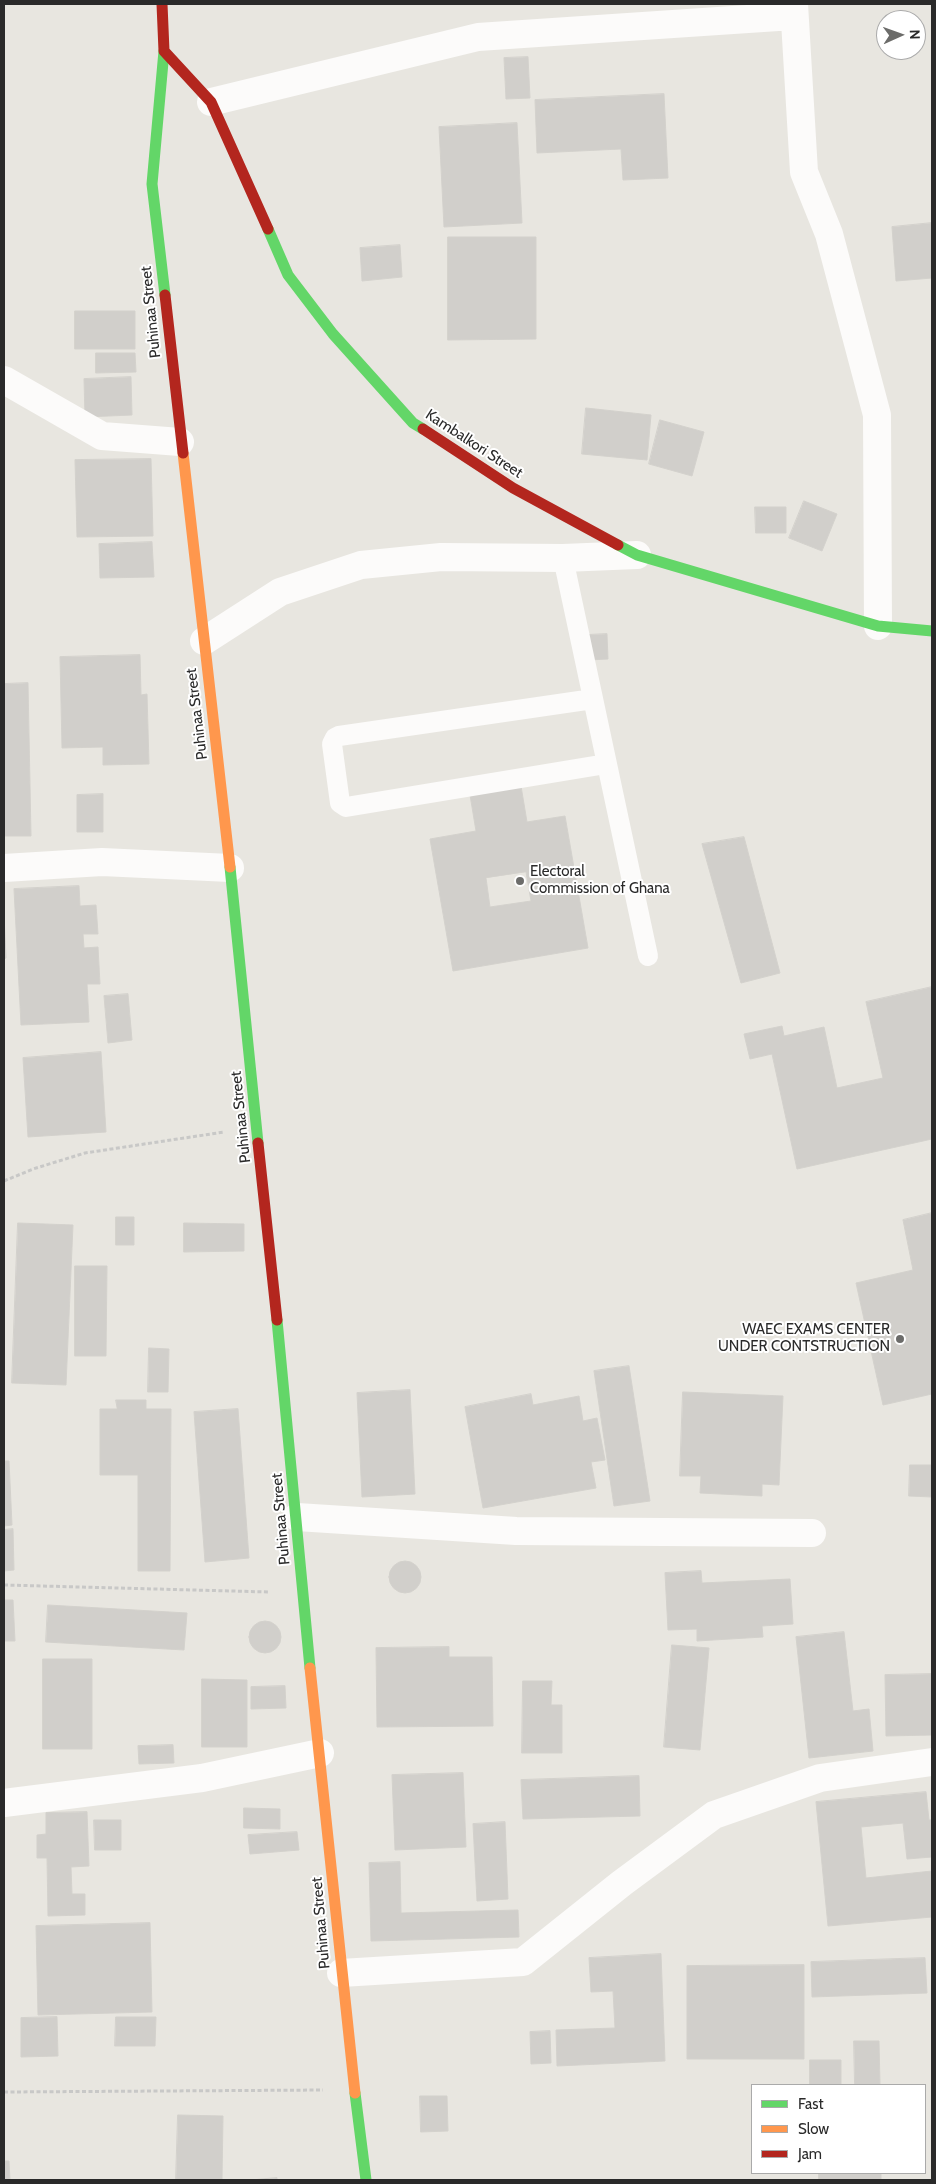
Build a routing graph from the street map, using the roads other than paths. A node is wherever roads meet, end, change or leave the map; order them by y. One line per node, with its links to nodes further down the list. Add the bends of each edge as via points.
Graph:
1 (162, 4): 3 (street)
2 (793, 10): 4 (street, via 478,36); 9 (street, via 804,172 829,234 877,415)
3 (164, 50): 4 (street, Kambalkori Street); 6 (street, Puhinaa Street, via 152,184)
4 (211, 102): 7 (street, Kambalkori Street, via 288,275 334,334 414,423 513,488)
5 (4, 380): 6 (street, via 102,436)
6 (180, 442): 11 (street, Puhinaa Street)
7 (637, 555): 8 (street); 9 (street, Kambalkori Street)
8 (564, 558): 11 (street, via 441,558 361,565 280,592); 12 (lane)
9 (878, 626): 10 (street, Kambalkori Street)
10 (932, 631)
11 (204, 641): 15 (street, Puhinaa Street)
12 (593, 699): 13 (lane); 13 (lane, via 339,736 332,744 340,803 346,807)
13 (606, 764): 16 (lane)
14 (4, 868): 15 (street, via 102,862)
15 (230, 868): 17 (street, Puhinaa Street)
16 (648, 956)
17 (297, 1517): 18 (street, via 516,1531); 19 (street, Puhinaa Street)
18 (812, 1533)
19 (320, 1753): 21 (street, via 202,1778); 22 (street, Puhinaa Street)
20 (932, 1762): 22 (street, via 820,1778 714,1815 523,1962)
21 (4, 1803)
22 (341, 1973): 23 (street, Puhinaa Street)
23 (366, 2180)

